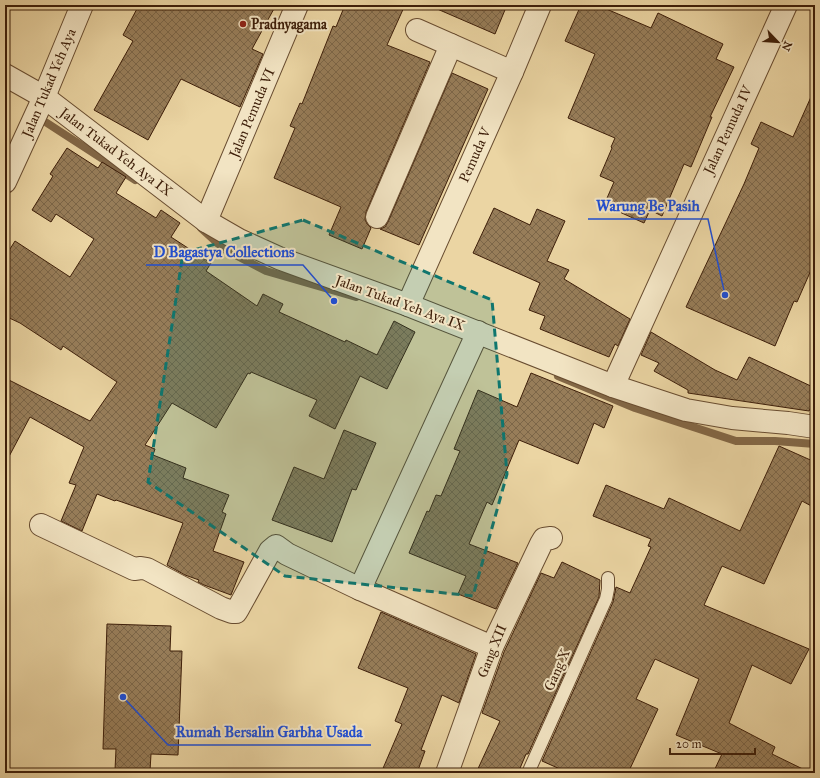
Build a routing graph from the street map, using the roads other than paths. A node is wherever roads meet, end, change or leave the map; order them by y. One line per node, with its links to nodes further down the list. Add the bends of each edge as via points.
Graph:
1 (82, 5): 9 (street, Jalan Tukad Yeh Aya)
2 (298, 5): 12 (street, Jalan Pemuda VI)
3 (540, 5): 7 (street, Pemuda V)
4 (786, 5): 15 (street, Jalan Pemuda IV)
5 (417, 30): 6 (street)
6 (451, 45): 7 (street); 11 (street)
7 (512, 72): 13 (street, Pemuda V)
8 (5, 75): 9 (street, Jalan Tukad Yeh Aya IX)
9 (44, 97): 10 (street, Jalan Tukad Yeh Aya); 12 (street, Jalan Tukad Yeh Aya IX)
10 (5, 182)
11 (377, 216)
12 (206, 221): 13 (street, Jalan Tukad Yeh Aya IX, via 239,240 281,259)
13 (408, 305): 14 (street, Jalan Tukad Yeh Aya IX)
14 (478, 332): 15 (street, Jalan Tukad Yeh Aya IX); 20 (street)
15 (613, 386): 16 (street, Jalan Tukad Yeh Aya IX, via 686,410)
16 (815, 427)
17 (41, 525): 20 (street, via 134,569 147,569 232,612 236,612 270,550 276,546 287,554)
18 (551, 538): 21 (street, Gang XII, via 544,539 541,544)
19 (608, 578): 23 (lane, Gang X, via 606,599)
20 (360, 589): 21 (street)
21 (492, 647): 22 (street, Gang XII)
22 (447, 773)
23 (528, 773)

